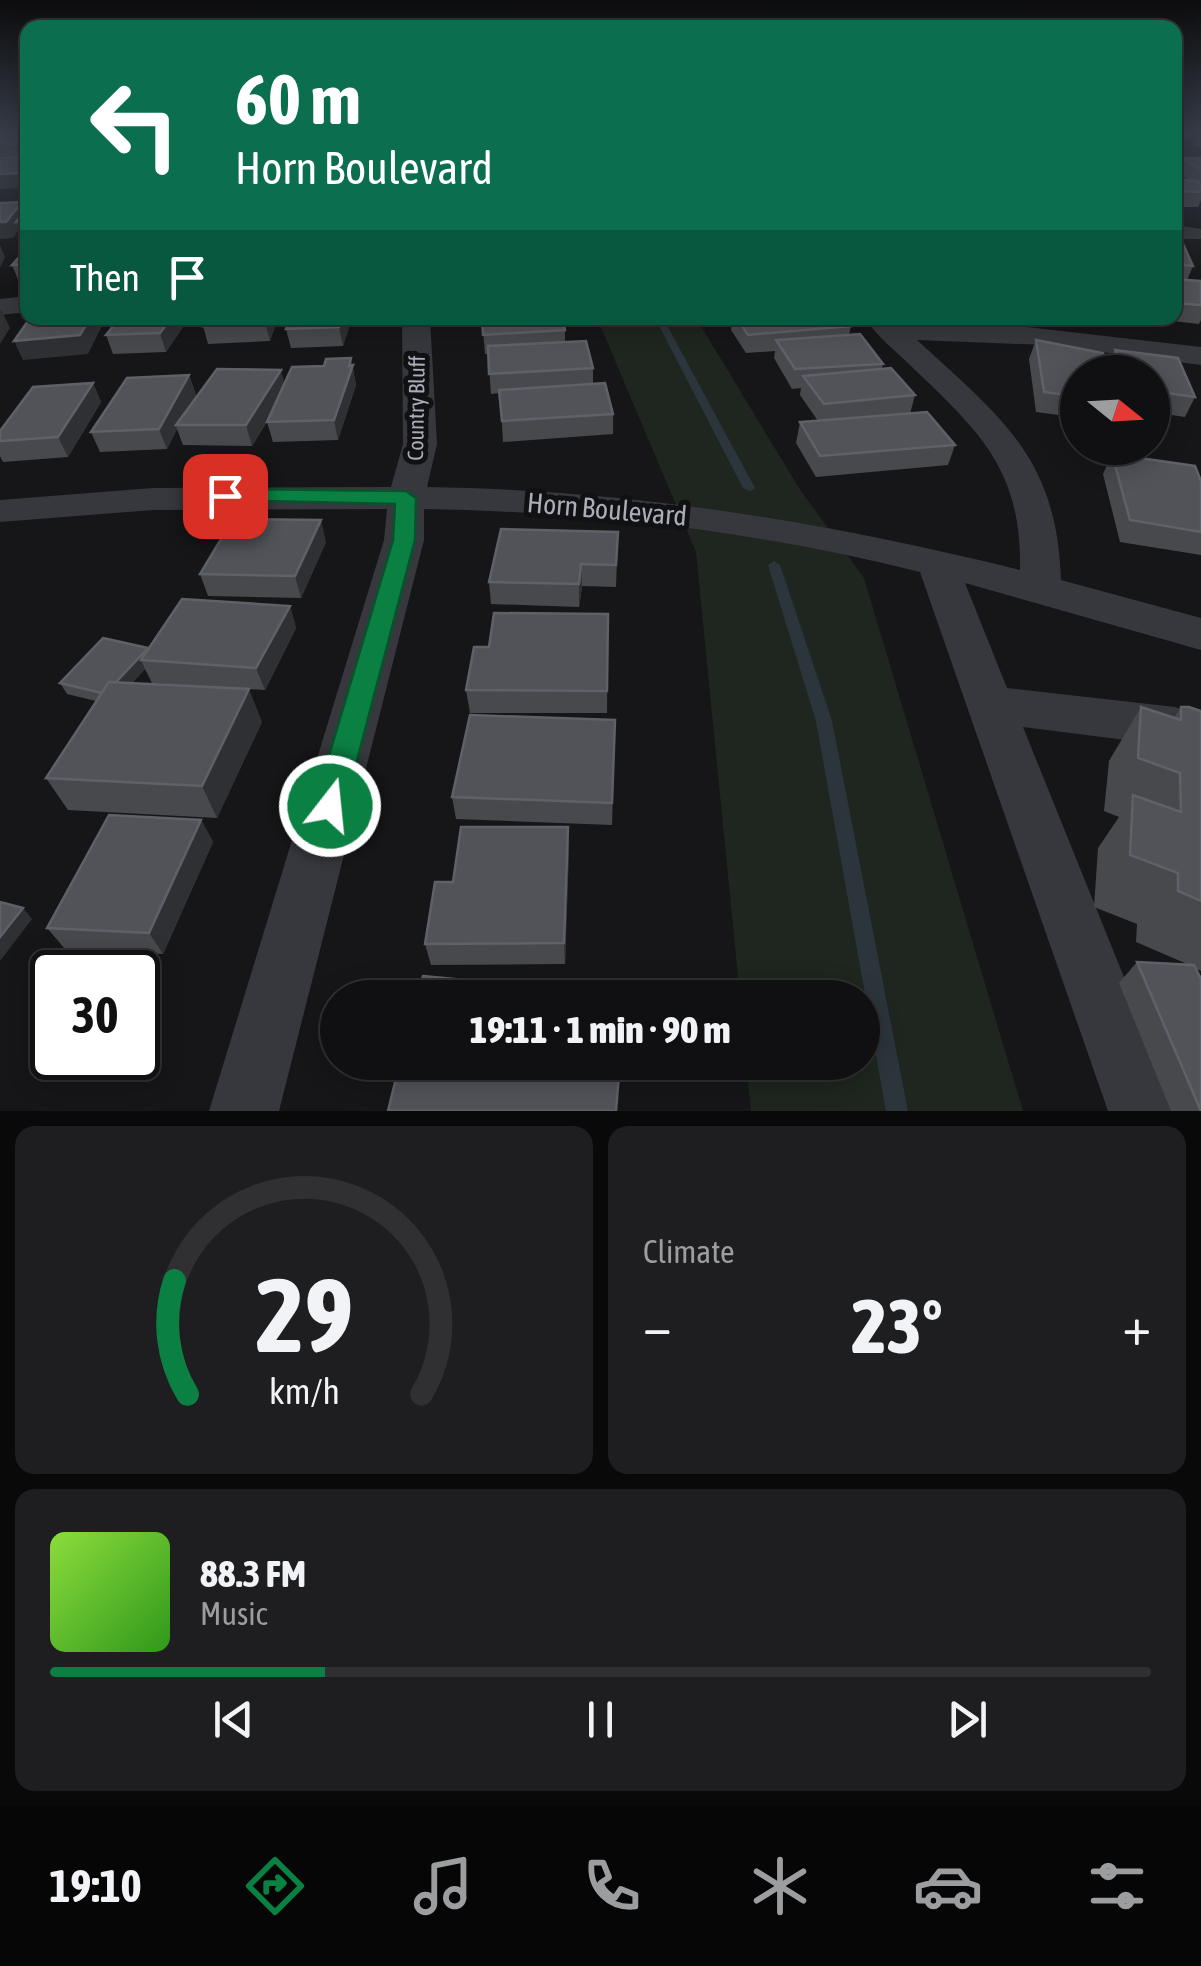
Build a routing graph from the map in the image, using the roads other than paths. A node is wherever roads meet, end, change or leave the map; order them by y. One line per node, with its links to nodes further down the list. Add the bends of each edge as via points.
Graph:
1 (416, 325): 4 (street, Country Bluff, via 420,444)
2 (885, 326): 3 (street, via 1002,331); 7 (street, via 999,441 1028,484 1040,530)
3 (1201, 356)
4 (406, 498): 5 (street, Horn Boulevard, via 263,494); 6 (street, Horn Boulevard, via 650,510); 11 (street, Country Bluff, via 404,540)
5 (0, 511)
6 (937, 563): 7 (street, Horn Boulevard); 9 (street)
7 (1040, 587): 8 (street, Horn Boulevard)
8 (1201, 634)
9 (988, 704): 10 (street, via 1175,727); 12 (street)
10 (1201, 736)
11 (243, 1111)
12 (1143, 1111)

